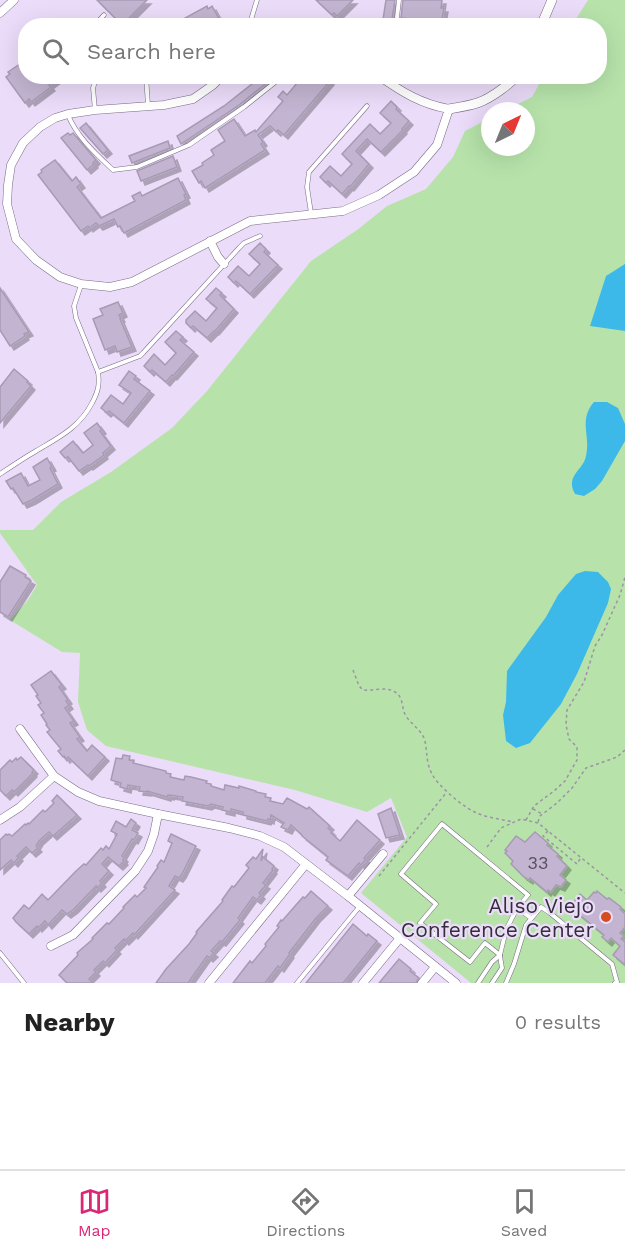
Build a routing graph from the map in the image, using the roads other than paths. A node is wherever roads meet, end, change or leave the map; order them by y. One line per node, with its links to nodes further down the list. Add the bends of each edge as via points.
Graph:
1 (14, 0): 5 (street)
2 (257, 0): 8 (lane)
3 (399, 0): 9 (lane)
4 (552, 0): 10 (street)
5 (0, 13)
6 (104, 15): 7 (lane)
7 (101, 18)
8 (252, 18)
9 (397, 18)
10 (544, 18)
11 (94, 84): 20 (lane)
12 (147, 84): 17 (lane)
13 (214, 84): 17 (street, via 193,99)
14 (273, 84): 21 (lane, via 189,145 137,167 113,170 89,147)
15 (391, 84): 19 (street, via 409,96)
16 (509, 84): 19 (street, via 488,100)
17 (148, 106): 20 (street)
18 (367, 106): 23 (lane, via 309,172)
19 (449, 109): 23 (street, via 437,145 414,172 379,195 343,210)
20 (95, 110): 21 (street)
21 (68, 114): 22 (street, via 40,127 23,143 11,165)
22 (4, 205): 27 (street, via 16,239 36,260 60,278)
23 (311, 213): 25 (street, via 250,221)
24 (260, 237): 26 (lane, via 244,243)
25 (210, 241): 26 (street); 27 (street, via 132,282 110,287)
26 (224, 264): 28 (lane, via 140,356)
27 (81, 284): 28 (lane, via 74,306 76,318)
28 (98, 372): 29 (lane, via 98,391 77,425)
29 (0, 474)
30 (20, 729): 31 (street)
31 (54, 777): 32 (street, via 99,801); 33 (street)
32 (158, 814): 35 (street, via 260,836 284,847); 41 (street, via 148,851 135,871 73,935)
33 (0, 820)
34 (383, 854): 36 (street)
35 (306, 864): 36 (street); 47 (street)
36 (348, 896): 37 (street)
37 (360, 906): 40 (street); 48 (lane)
38 (517, 908): 39 (lane); 43 (lane); 43 (lane, via 528,895 442,824 400,874 436,904 420,923 470,962 485,943)
39 (531, 918): 45 (lane, via 541,907 550,913 612,964); 54 (lane)
40 (400, 938): 44 (street); 49 (street)
41 (51, 946)
42 (0, 953): 46 (lane)
43 (500, 955): 52 (lane); 53 (lane, via 502,968)
44 (435, 967): 50 (street); 51 (street)
45 (616, 982)
46 (24, 983)
47 (209, 983)
48 (297, 983)
49 (363, 983)
50 (422, 983)
51 (456, 983)
52 (478, 983)
53 (492, 983)
54 (506, 983)

